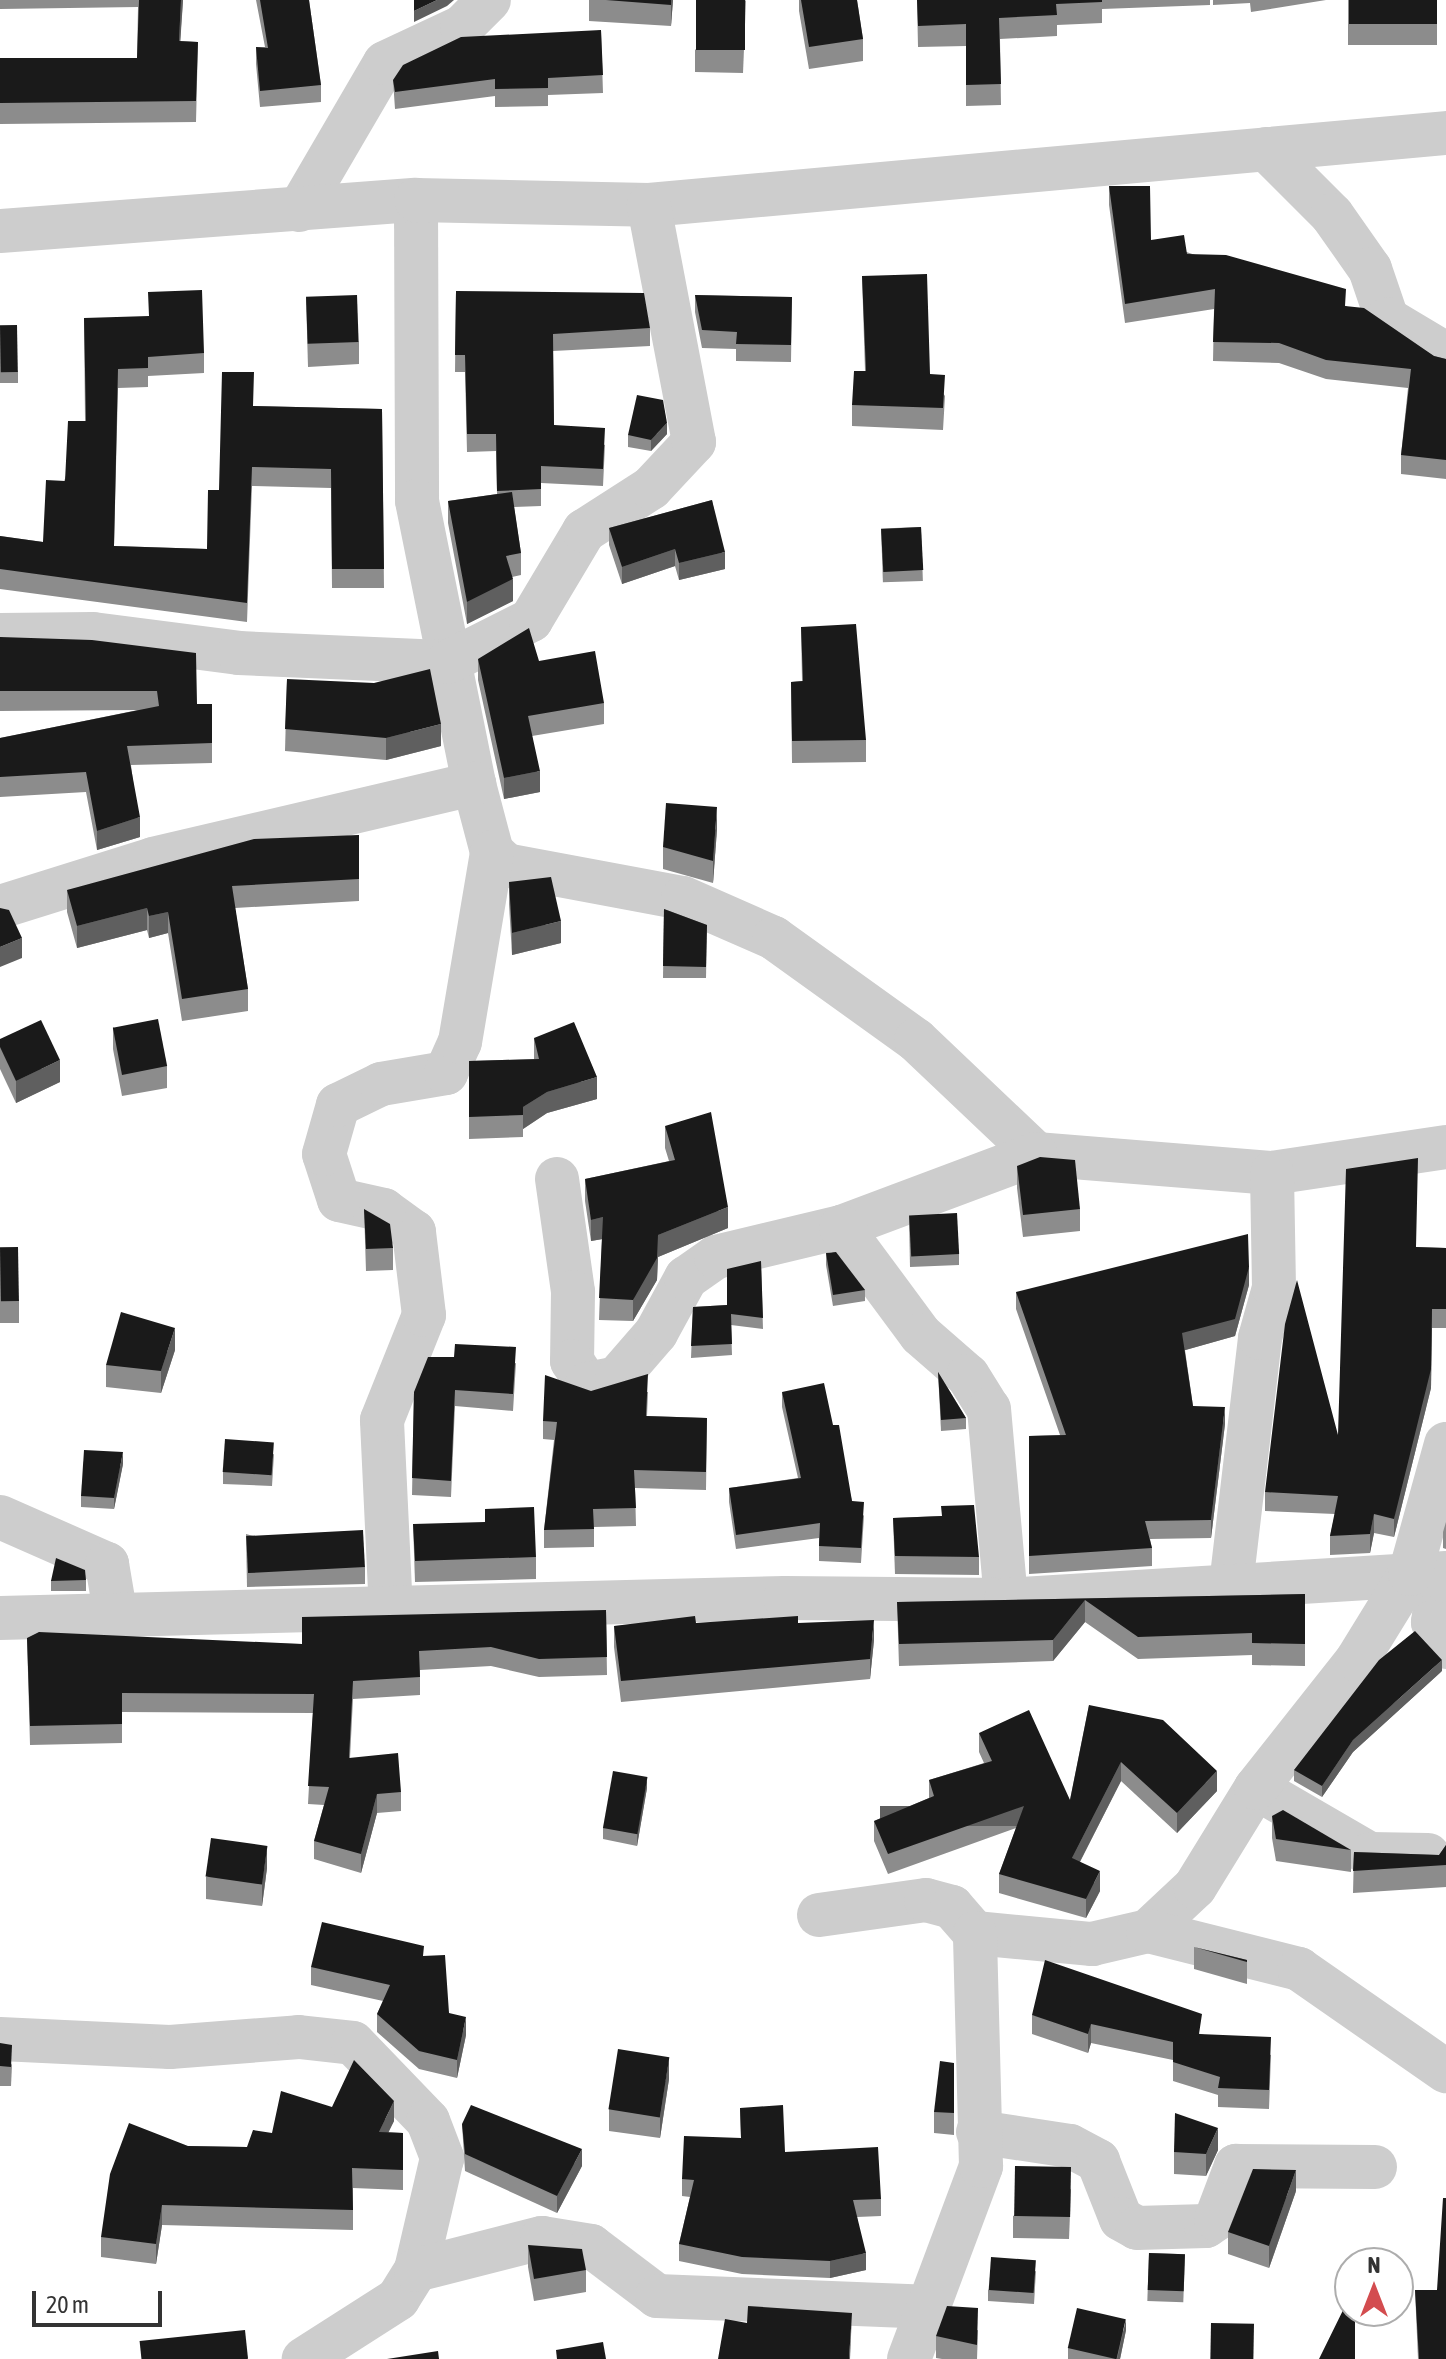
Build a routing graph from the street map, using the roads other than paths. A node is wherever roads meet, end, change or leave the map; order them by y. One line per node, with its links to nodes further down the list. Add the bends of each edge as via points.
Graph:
1 (489, 0): 6 (street, via 462,27 385,63)
2 (1446, 133): 3 (street)
3 (1266, 149): 5 (street); 8 (street, via 1332,215 1370,269 1387,319)
4 (416, 200): 5 (street); 6 (street); 10 (street, via 417,501)
5 (649, 205): 10 (street, via 694,442 651,488 584,531 531,620)
6 (299, 210): 7 (street)
7 (0, 231)
8 (1446, 354)
9 (0, 635): 10 (street, via 93,634 239,653)
10 (448, 662): 11 (street)
11 (474, 784): 12 (street); 13 (street, via 153,859)
12 (492, 852): 15 (street, via 506,865 683,898 774,938 916,1040); 24 (street, via 460,1042 446,1073 381,1084 338,1105 324,1154 339,1200 384,1210 414,1232 424,1315 382,1420)
13 (0, 907)
14 (1446, 1147): 16 (street)
15 (1036, 1154): 16 (street); 18 (street)
16 (1272, 1173): 22 (street, via 1274,1288 1260,1338)
17 (557, 1179): 18 (street, via 573,1292 572,1361 587,1384 617,1378 656,1333 686,1278 716,1257)
18 (841, 1227): 23 (street, via 921,1335 968,1376 989,1409)
19 (1446, 1444): 21 (street)
20 (0, 1517): 25 (street, via 107,1564)
21 (1432, 1574): 22 (street); 27 (street, via 1433,1622); 28 (street)
22 (1231, 1585): 23 (street)
23 (1006, 1600): 24 (street, via 785,1598)
24 (391, 1612): 25 (street)
25 (116, 1617): 26 (street)
26 (0, 1618)
27 (1446, 1647)
28 (1256, 1788): 29 (street, via 1370,1854); 31 (street, via 1195,1887)
29 (1428, 1855)
30 (819, 1915): 32 (street, via 926,1900 952,1907)
31 (1148, 1931): 32 (street, via 1092,1944); 34 (street, via 1299,1969)
32 (975, 1933): 35 (street)
33 (0, 2039): 37 (street, via 170,2047 299,2037 353,2043 428,2121 442,2158)
34 (1446, 2071)
35 (978, 2132): 36 (street, via 1070,2146 1098,2161 1121,2219 1137,2228 1206,2226 1216,2219 1236,2166); 38 (street, via 981,2166 960,2236)
36 (1375, 2167)
37 (416, 2270): 38 (street, via 542,2238 591,2246 657,2296); 39 (street, via 398,2299)
38 (926, 2307): 40 (street)
39 (304, 2359)
40 (909, 2359)

